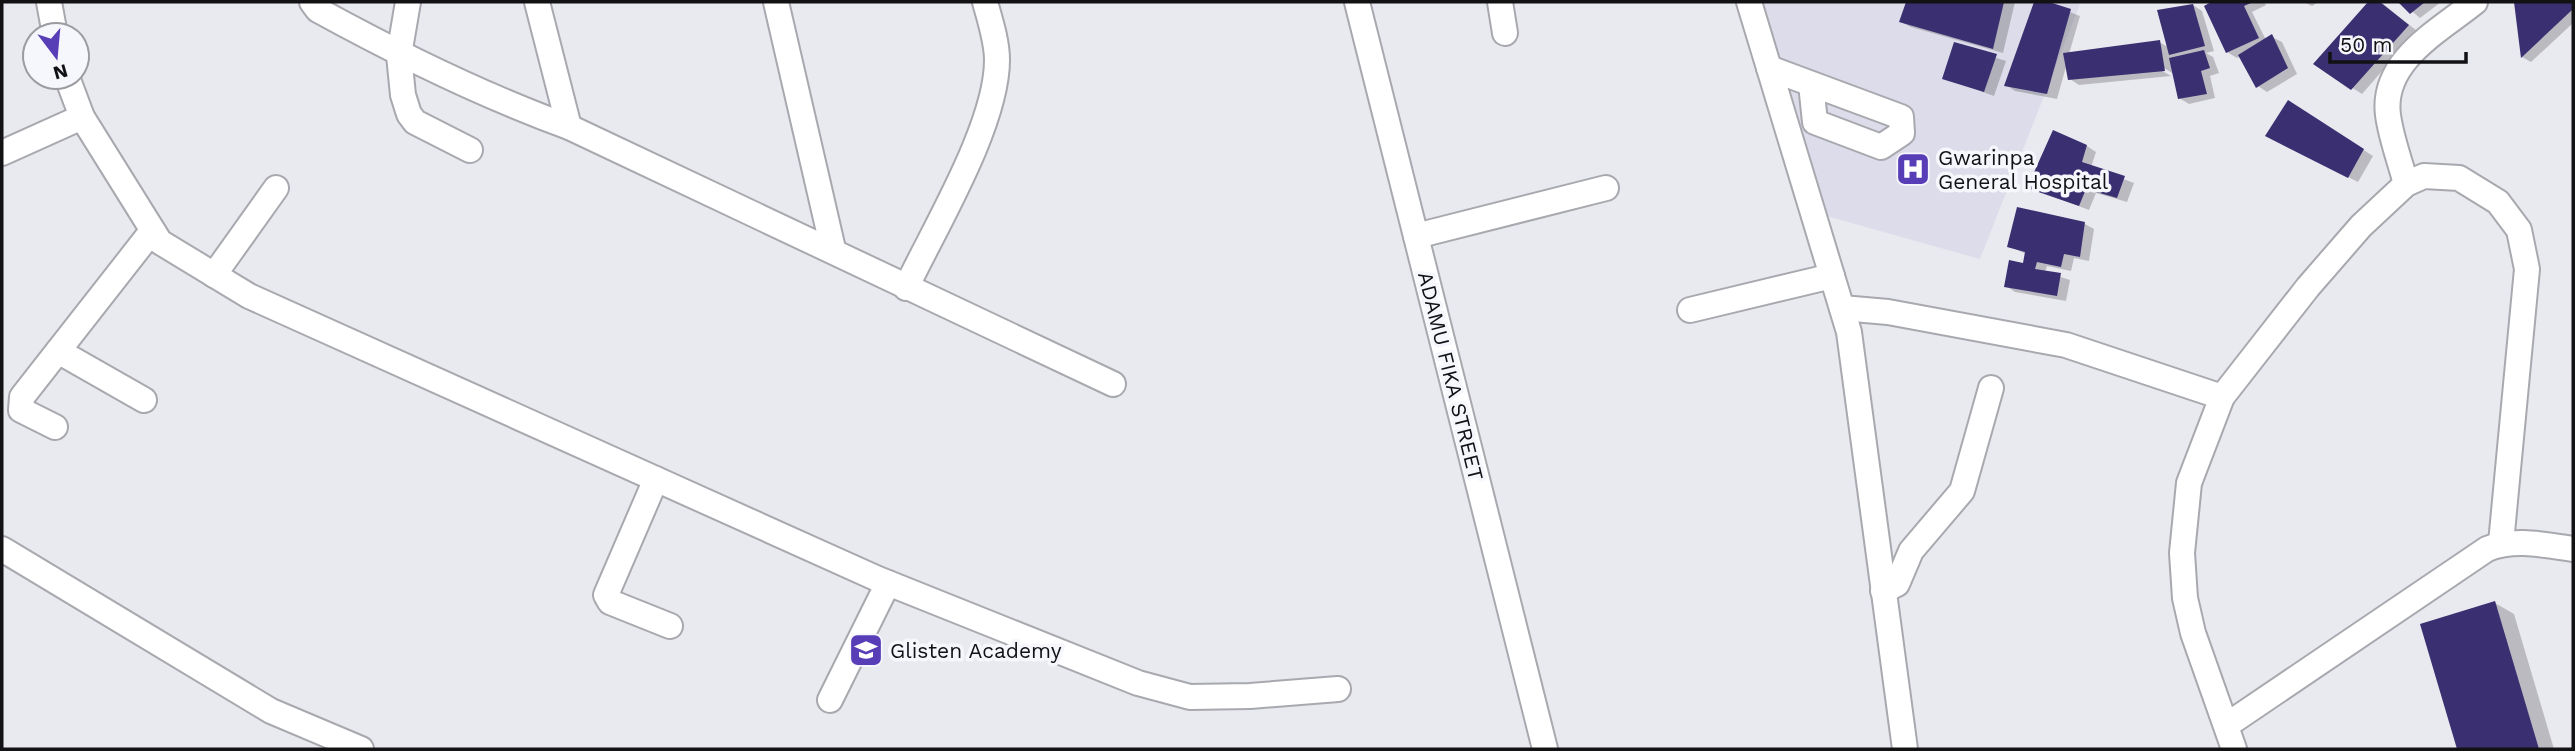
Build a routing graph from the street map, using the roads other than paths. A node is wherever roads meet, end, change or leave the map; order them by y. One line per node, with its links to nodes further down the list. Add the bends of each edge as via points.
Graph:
1 (49, 2): 11 (street)
2 (312, 2): 13 (street, via 318,10)
3 (408, 2): 13 (street)
4 (537, 2): 18 (street)
5 (776, 2): 26 (street)
6 (985, 2): 29 (street, via 997,59 992,97 982,128)
7 (1357, 2): 25 (street, ADAMU FIKA STREET)
8 (1500, 2): 12 (street)
9 (1749, 2): 14 (street)
10 (2476, 2): 21 (street, via 2414,51 2391,79 2388,114)
11 (52, 21)
12 (1505, 33)
13 (399, 55): 18 (street); 19 (street, via 403,95 415,122)
14 (1769, 68): 15 (street); 28 (street)
15 (1811, 84)
16 (72, 91): 17 (street)
17 (82, 117): 20 (street); 24 (street)
18 (569, 127): 26 (street)
19 (470, 150)
20 (2, 153)
21 (2406, 184): 35 (street, via 2361,226); 39 (street, via 2424,176 2459,178 2498,202 2519,230 2527,269)
22 (276, 188): 27 (street)
23 (1606, 188): 25 (street)
24 (152, 231): 27 (street, via 160,242); 32 (street)
25 (1416, 236): 49 (street, ADAMU FIKA STREET)
26 (833, 249): 29 (street)
27 (214, 275): 38 (street, via 249,296)
28 (1832, 276): 30 (street); 31 (street)
29 (906, 288): 33 (street)
30 (1842, 308): 35 (street, via 1888,312 2066,345); 43 (street)
31 (1690, 310)
32 (58, 351): 36 (street); 37 (street, via 20,403 21,410)
33 (1113, 384)
34 (1991, 388): 43 (street, via 1962,491 1911,551 1898,584)
35 (2222, 397): 47 (street, via 2189,483 2182,553 2193,633)
36 (144, 400)
37 (55, 427)
38 (656, 479): 42 (street); 44 (street, via 607,595 610,602)
39 (2501, 544): 41 (street); 47 (street)
40 (2, 549): 48 (street, via 271,710)
41 (2573, 549)
42 (888, 583): 45 (street, via 1138,682 1190,697); 46 (street)
43 (1883, 591): 50 (street)
44 (670, 626)
45 (1338, 689)
46 (830, 700)
47 (2227, 725): 51 (street)
48 (361, 749)
49 (1545, 749)
50 (1905, 749)
51 (2234, 749)

